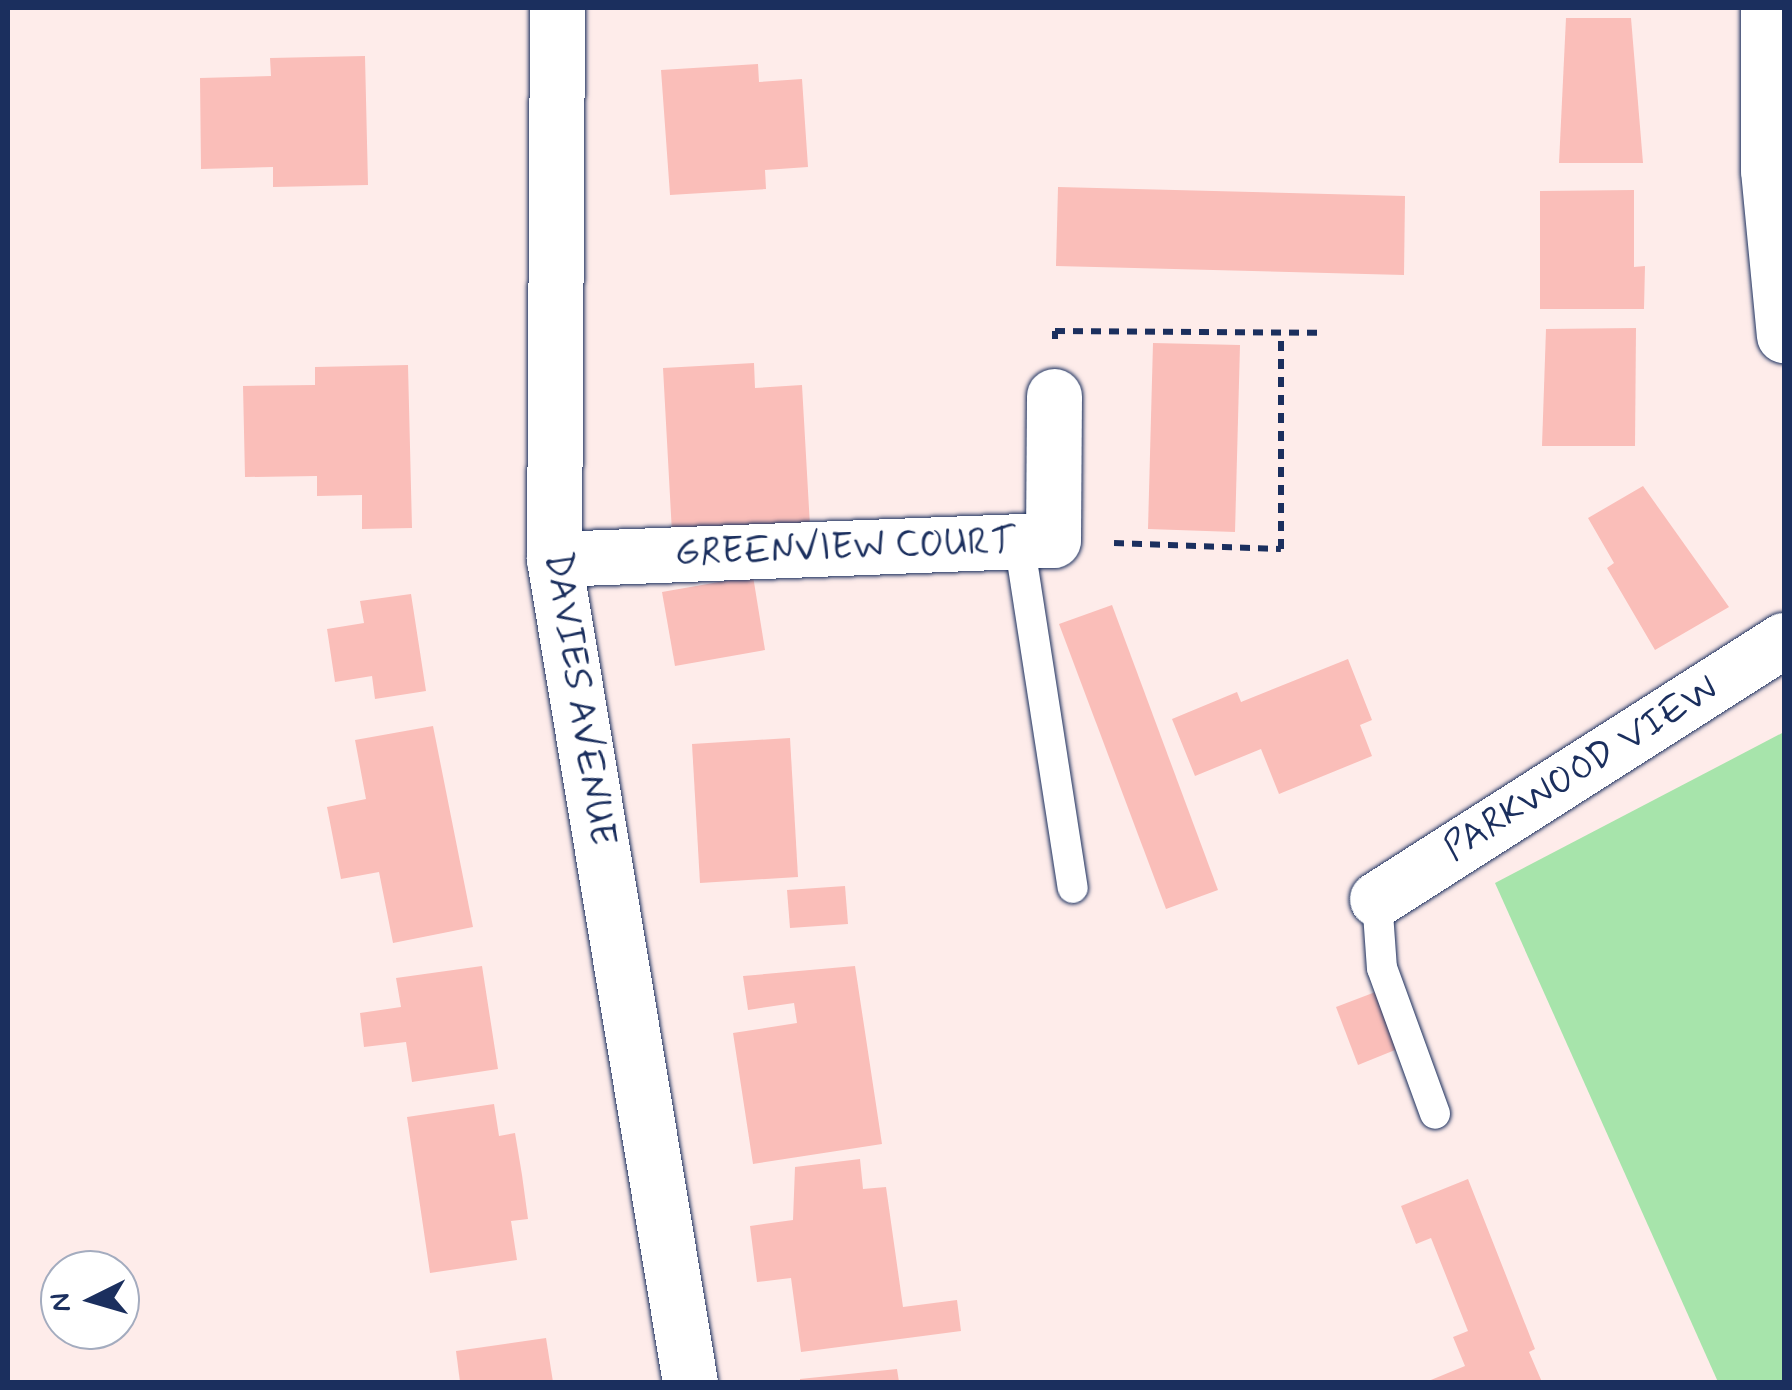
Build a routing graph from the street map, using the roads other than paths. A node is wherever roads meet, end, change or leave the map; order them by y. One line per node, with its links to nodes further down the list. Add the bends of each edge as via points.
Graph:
1 (557, 8): 7 (street, DAVIES AVENUE)
2 (1768, 8): 3 (street)
3 (1776, 170): 4 (street)
4 (1784, 335)
5 (1054, 396): 6 (street, GREENVIEW COURT)
6 (1036, 541): 7 (street, GREENVIEW COURT); 9 (lane)
7 (554, 559): 12 (street, DAVIES AVENUE)
8 (1784, 640): 10 (street, PARKWOOD VIEW)
9 (1073, 888)
10 (1377, 898): 11 (lane, via 1382,968)
11 (1435, 1114)
12 (690, 1382)

